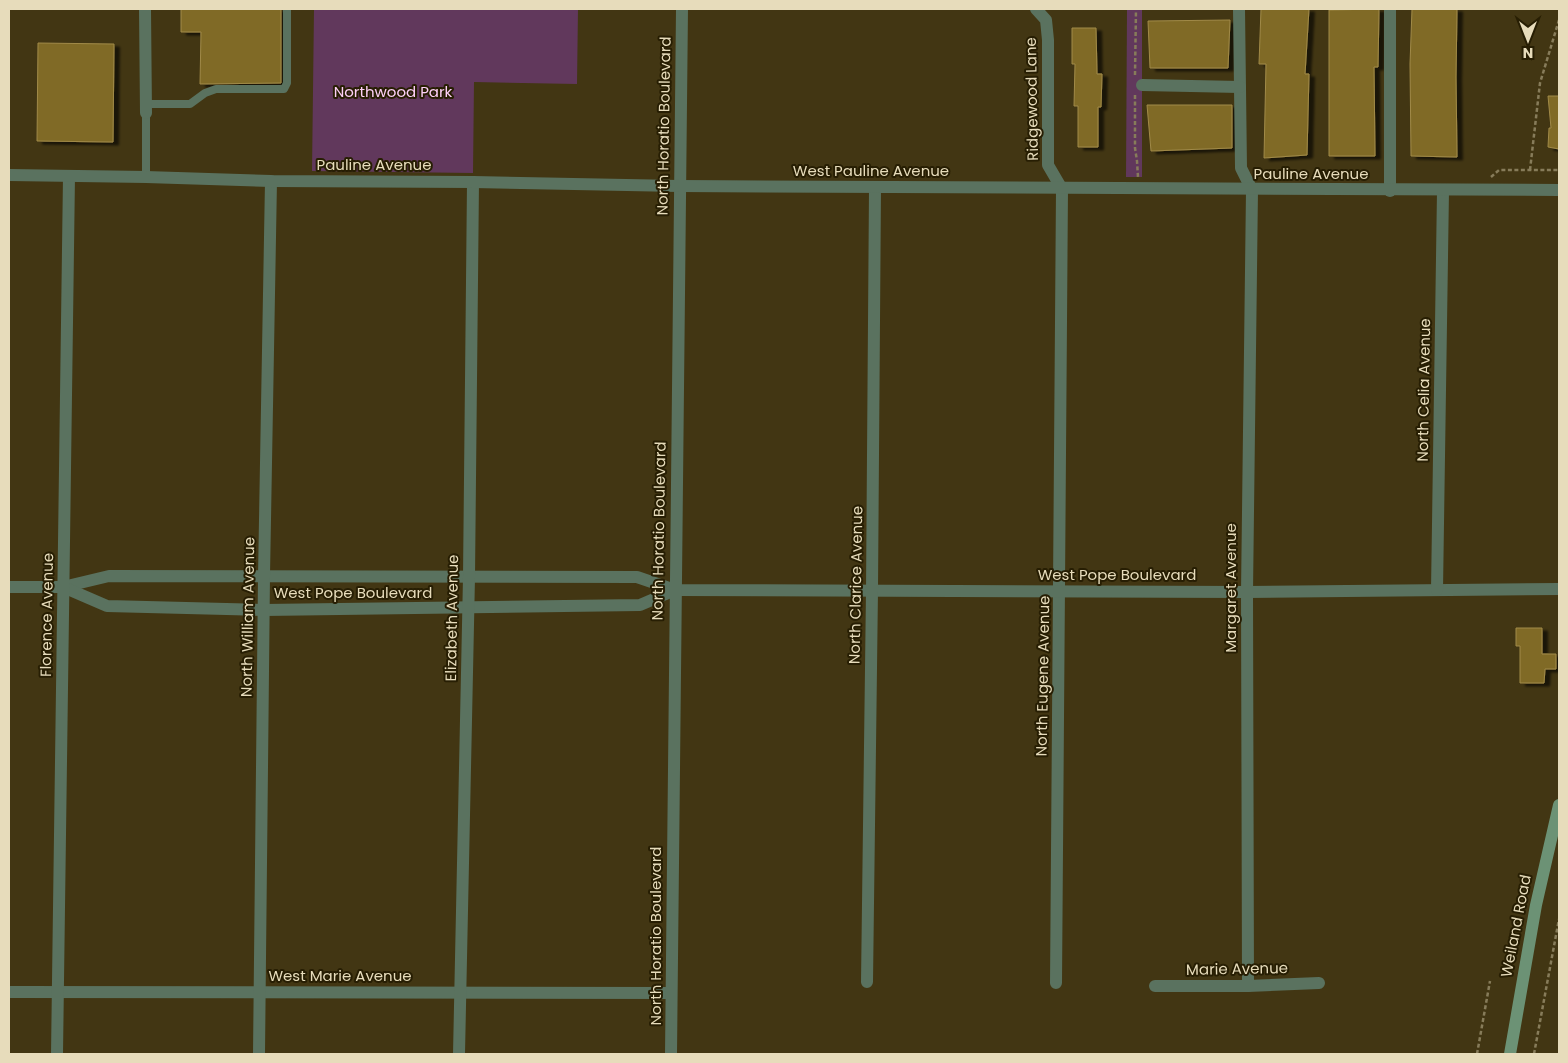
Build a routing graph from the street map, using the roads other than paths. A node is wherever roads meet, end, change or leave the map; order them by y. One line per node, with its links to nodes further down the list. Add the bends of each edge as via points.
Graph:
1 (146, 9): 9 (street)
2 (287, 9): 9 (lane, via 287,83 284,89 216,89 190,104)
3 (682, 9): 15 (street, North Horatio Boulevard)
4 (1036, 9): 17 (street, Ridgewood Lane, via 1046,20 1048,40 1048,165)
5 (1239, 9): 8 (street)
6 (1390, 9): 19 (street)
7 (1137, 84): 8 (street)
8 (1240, 87): 18 (street, via 1241,168)
9 (146, 108): 12 (lane)
10 (9, 175): 11 (street)
11 (69, 176): 12 (street, Pauline Avenue); 25 (street, Florence Avenue)
12 (146, 177): 13 (street, Pauline Avenue)
13 (271, 181): 14 (street, Pauline Avenue); 22 (street, North William Avenue)
14 (473, 182): 15 (street, Pauline Avenue); 23 (street, Elizabeth Avenue)
15 (679, 186): 16 (street, West Pauline Avenue); 27 (street, North Horatio Boulevard)
16 (875, 188): 17 (street, West Pauline Avenue); 28 (street, North Clarice Avenue)
17 (1062, 189): 18 (street, Pauline Avenue); 30 (street, North Eugene Avenue)
18 (1252, 190): 19 (street, Pauline Avenue); 31 (street, Margaret Avenue)
19 (1390, 190): 21 (street, Pauline Avenue)
20 (1559, 190): 21 (street, Pauline Avenue)
21 (1443, 191): 29 (street, North Celia Avenue)
22 (264, 576): 23 (street, West Pope Boulevard); 25 (street, West Pope Boulevard, via 109,576); 33 (street, North William Avenue)
23 (469, 577): 27 (street, West Pope Boulevard, via 637,577); 32 (street, Elizabeth Avenue)
24 (9, 587): 25 (street, West Pope Boulevard)
25 (63, 587): 33 (street, West Pope Boulevard, via 107,606); 41 (street, Florence Avenue)
26 (1559, 589): 29 (street, West Pope Boulevard)
27 (675, 590): 28 (street, West Pope Boulevard); 32 (street, West Pope Boulevard, via 640,605); 44 (street, North Horatio Boulevard)
28 (872, 590): 30 (street, West Pope Boulevard); 35 (street, North Clarice Avenue)
29 (1437, 590): 31 (street, West Pope Boulevard)
30 (1060, 591): 31 (street, West Pope Boulevard); 36 (street, North Eugene Avenue)
31 (1247, 592): 39 (street, Margaret Avenue)
32 (468, 608): 33 (street, West Pope Boulevard); 43 (street, Elizabeth Avenue)
33 (264, 610): 42 (street, North William Avenue)
34 (1559, 805): 49 (main road, Weiland Road, via 1536,905)
35 (867, 982)
36 (1056, 983)
37 (1319, 983): 39 (street, Marie Avenue)
38 (1155, 986): 39 (street, Marie Avenue)
39 (1248, 986)
40 (9, 992): 41 (street, West Marie Avenue)
41 (58, 992): 42 (street, West Marie Avenue); 45 (street, Florence Avenue)
42 (260, 992): 43 (street, West Marie Avenue); 46 (street, North William Avenue)
43 (460, 993): 44 (street, West Marie Avenue); 47 (street, Elizabeth Avenue)
44 (671, 993): 48 (street, North Horatio Boulevard)
45 (57, 1054)
46 (259, 1054)
47 (460, 1054)
48 (671, 1054)
49 (1510, 1054)

